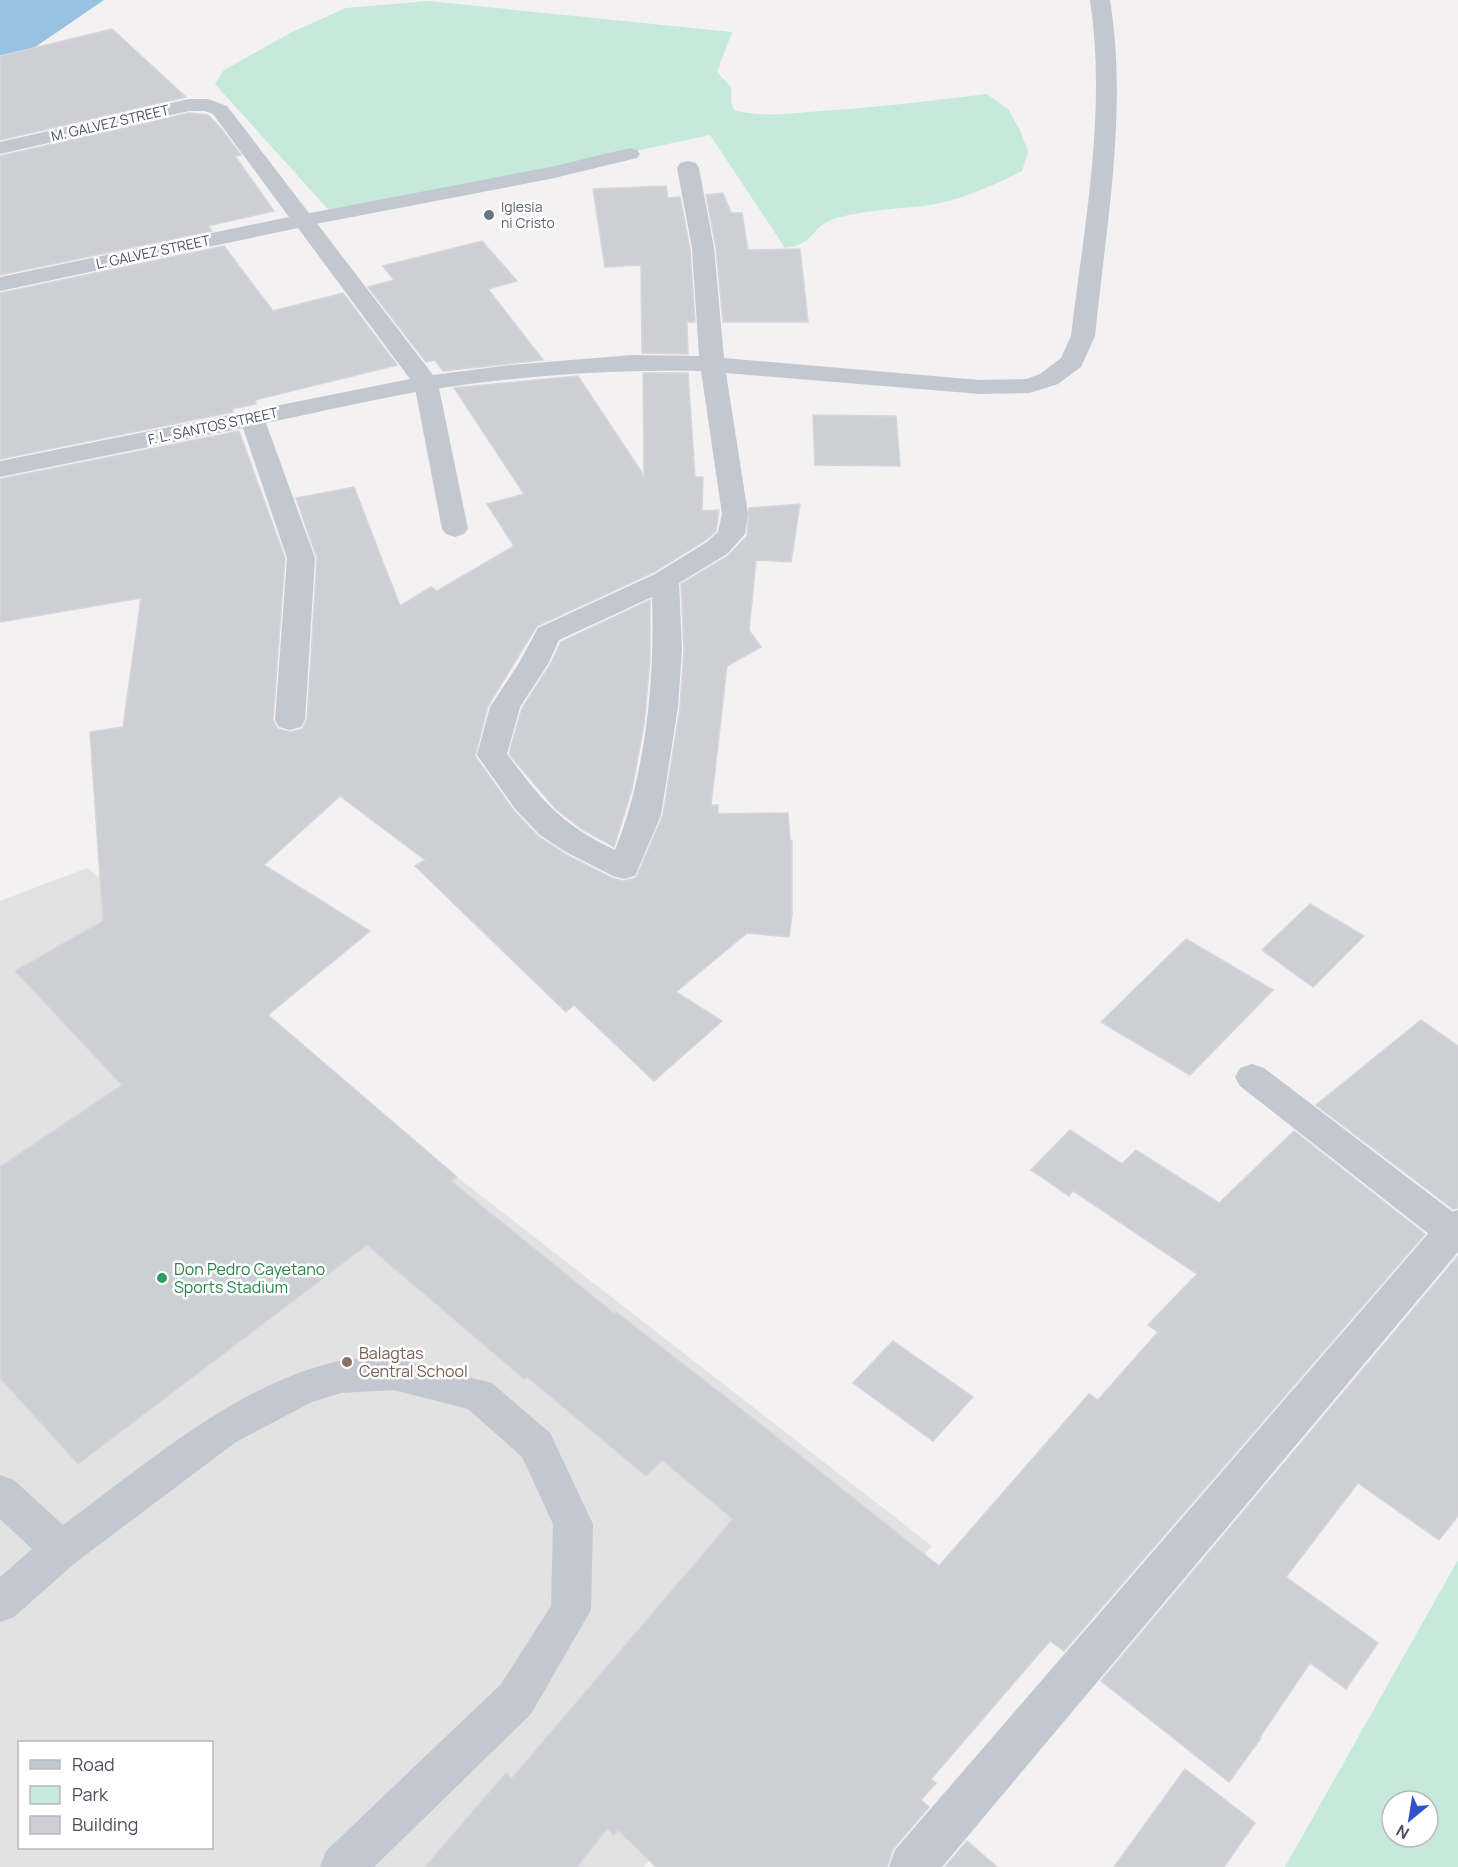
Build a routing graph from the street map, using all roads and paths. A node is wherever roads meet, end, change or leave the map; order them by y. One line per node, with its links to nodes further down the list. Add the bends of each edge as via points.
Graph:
1 (1100, 0): 7 (street, F. L. SANTOS STREET, via 1105,32 1105,136 1083,336 1072,362 1049,379 1029,386 980,387)
2 (0, 148): 5 (street, M. GALVEZ STREET, via 189,105 208,105 220,110)
3 (630, 154): 5 (lane)
4 (688, 168): 7 (street, via 703,248)
5 (305, 220): 6 (street, L. GALVEZ STREET); 8 (street)
6 (0, 284)
7 (712, 364): 8 (street, F. L. SANTOS STREET, via 632,362); 12 (street, via 735,514 731,534 717,548)
8 (426, 383): 9 (street, F. L. SANTOS STREET); 11 (lane)
9 (252, 418): 10 (street, F. L. SANTOS STREET); 13 (street, via 301,558)
10 (0, 470)
11 (454, 529)
12 (665, 580): 12 (street, via 548,634 505,707 492,755 551,827 624,868 645,814 663,707 668,649)
13 (290, 720)
14 (1252, 1077): 15 (lane)
15 (1455, 1228): 20 (street)
16 (0, 1493): 17 (lane)
17 (61, 1550): 18 (lane); 19 (lane, via 222,1430 303,1388 341,1377 394,1374 479,1395 536,1445 573,1524 571,1610 516,1699)
18 (0, 1603)
19 (342, 1867)
20 (912, 1867)

